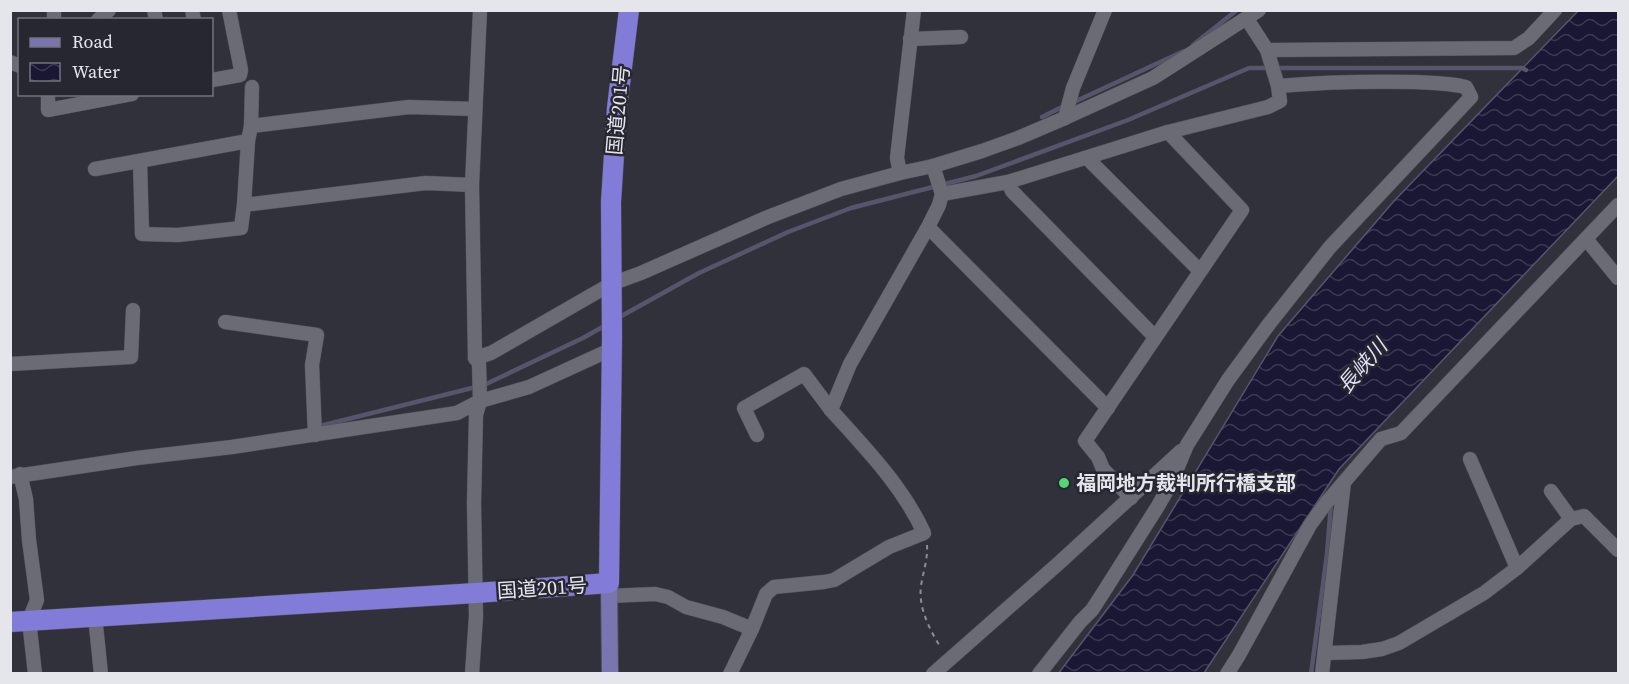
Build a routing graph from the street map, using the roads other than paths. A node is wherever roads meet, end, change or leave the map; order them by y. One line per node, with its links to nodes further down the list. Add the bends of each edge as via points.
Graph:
1 (229, 10): 11 (street, via 240,75)
2 (480, 10): 16 (street)
3 (629, 10): 35 (highway, 国道201号, via 610,202)
4 (914, 10): 9 (street)
5 (1105, 10): 17 (street)
6 (1555, 10): 10 (street, via 1514,48)
7 (1253, 15): 10 (street); 17 (street, via 1153,78)
8 (961, 37): 9 (street)
9 (910, 39): 25 (street, via 897,158)
10 (1268, 54): 12 (street)
11 (213, 80)
12 (1278, 86): 19 (street, via 1280,101 1268,107); 47 (street, via 1392,81 1452,84 1466,87 1471,97 1330,247 1228,380)
13 (252, 87): 18 (street)
14 (48, 96): 15 (street, via 48,110)
15 (122, 96)
16 (474, 109): 18 (street, via 409,107); 27 (street)
17 (1065, 118): 24 (street)
18 (250, 126): 20 (street)
19 (1168, 132): 21 (street); 33 (street, via 1242,210)
20 (248, 141): 22 (street); 29 (street)
21 (1087, 158): 26 (street); 33 (street)
22 (141, 161): 23 (street); 29 (street, via 142,234 178,235 241,228)
23 (95, 169)
24 (934, 170): 25 (street); 28 (street)
25 (900, 172): 35 (street, via 768,217)
26 (1008, 182): 28 (street); 38 (street, via 1012,191)
27 (472, 185): 29 (street, via 426,183); 40 (street)
28 (942, 194): 31 (street)
29 (244, 205)
30 (1618, 205): 32 (street)
31 (928, 227): 43 (street); 44 (street, via 850,364)
32 (1586, 239): 34 (street); 50 (street, via 1401,433 1381,439)
33 (1200, 271): 38 (street)
34 (1618, 278)
35 (611, 287): 39 (highway, 国道201号); 40 (street)
36 (133, 310): 41 (street, via 130,357)
37 (225, 322): 45 (street, via 317,335 312,365)
38 (1155, 337): 43 (street)
39 (612, 343): 42 (street, via 529,387); 58 (highway, 国道201号)
40 (477, 360): 42 (street)
41 (10, 364)
42 (480, 397): 45 (street, via 457,413); 59 (street, via 474,503)
43 (1108, 408): 53 (street, via 1084,441 1103,469)
44 (831, 410): 46 (street, via 804,374 744,408); 62 (street, via 894,482 924,533 889,547 834,580 774,587 766,594)
45 (315, 435): 49 (street)
46 (757, 435)
47 (1187, 446): 51 (street); 54 (street)
48 (1470, 459): 57 (street)
49 (15, 475): 61 (street, via 27,500 37,600)
50 (1344, 482): 63 (street); 71 (street, via 1310,525)
51 (1145, 486): 53 (street); 54 (street, via 1157,498)
52 (1551, 492): 55 (street)
53 (1131, 498): 69 (street)
54 (1158, 506): 70 (street, via 1092,610)
55 (1571, 519): 56 (street, via 1584,516); 57 (street)
56 (1618, 550)
57 (1517, 568): 63 (street, via 1484,593 1399,644 1362,652)
58 (609, 589): 59 (highway, 国道201号); 62 (street, via 662,595); 67 (main road)
59 (476, 592): 60 (highway, 国道201号); 66 (street)
60 (95, 616): 61 (highway, 国道201号); 65 (street)
61 (20, 621): 64 (street)
62 (752, 629): 68 (street)
63 (1325, 653): 72 (street)
64 (35, 674)
65 (102, 674)
66 (472, 674)
67 (610, 674)
68 (730, 674)
69 (933, 674)
70 (1039, 674)
71 (1227, 674)
72 (1322, 674)

